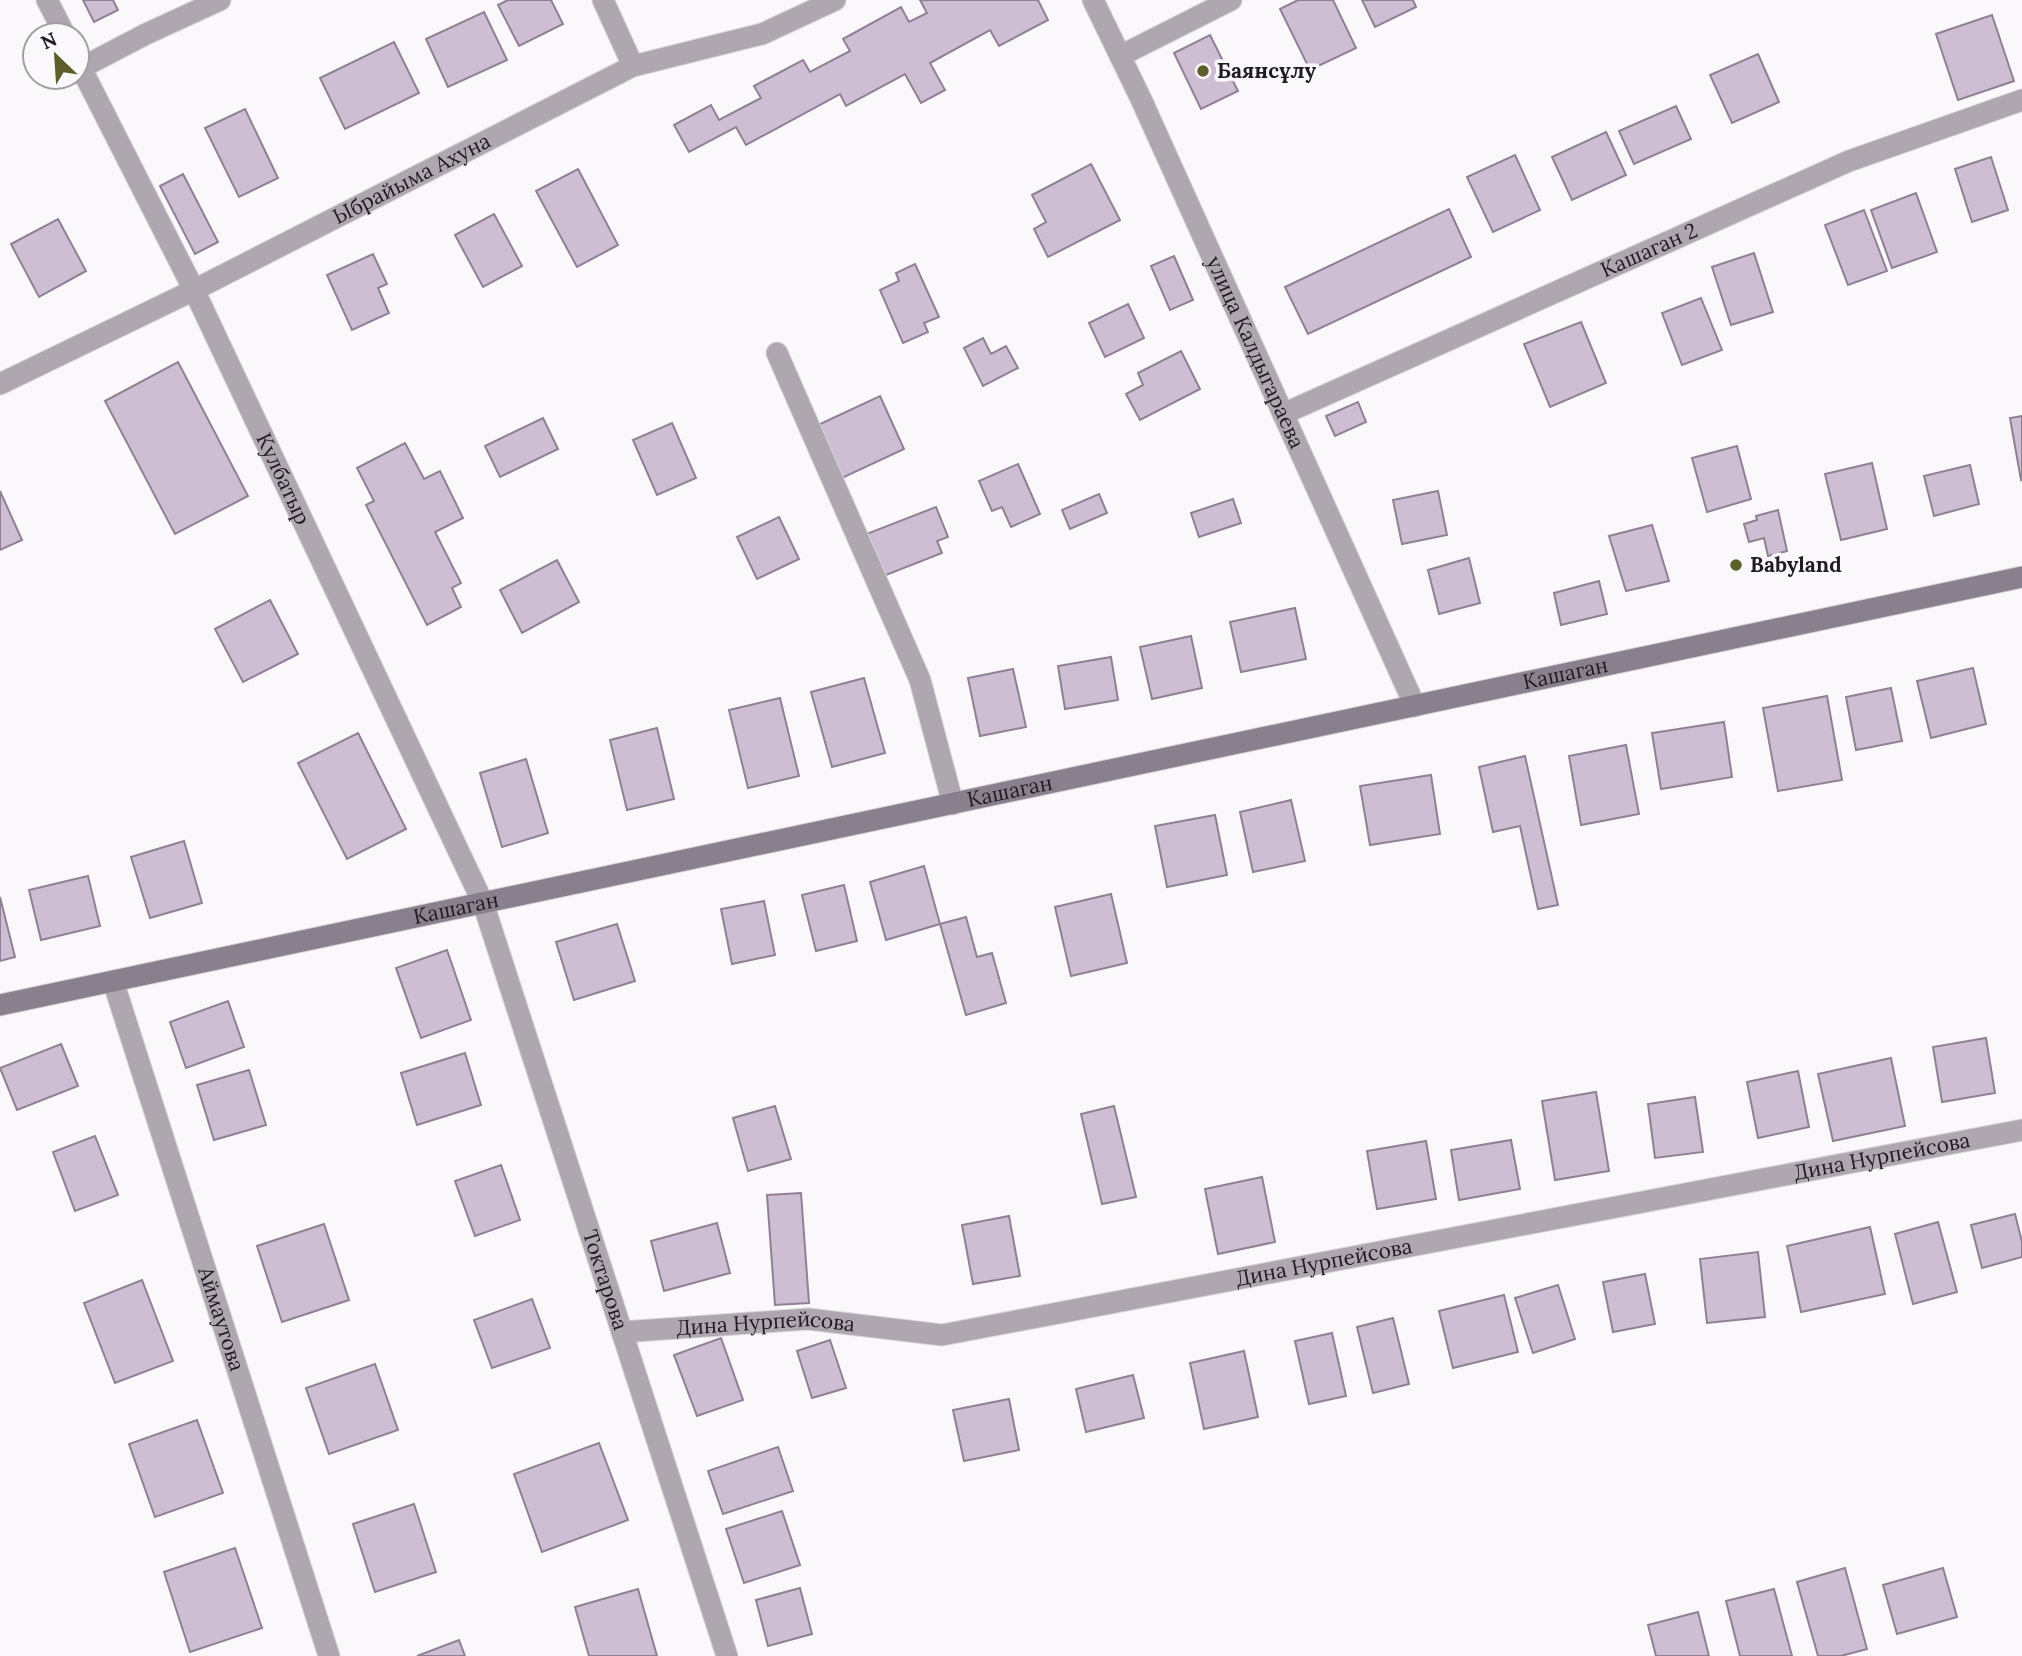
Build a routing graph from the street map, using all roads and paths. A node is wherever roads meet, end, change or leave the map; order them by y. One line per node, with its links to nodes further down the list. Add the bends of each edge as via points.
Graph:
1 (47, 0): 7 (street)
2 (220, 0): 9 (street)
3 (603, 0): 10 (street)
4 (835, 0): 10 (street, Ыбрайыма Ахуна, via 762,34)
5 (1093, 0): 8 (street, улица Калдыгараева)
6 (1231, 0): 8 (street)
7 (58, 21)
8 (1120, 56): 16 (street, улица Калдыгараева)
9 (91, 59)
10 (633, 66): 13 (street, Ыбрайыма Ахуна)
11 (91, 88): 13 (street, Кулбатыр)
12 (2022, 100): 16 (street, Кашаган 2, via 1849,161)
13 (194, 290): 15 (street, Ыбрайыма Ахуна); 20 (street, Кулбатыр)
14 (777, 353): 19 (street, via 920,680)
15 (0, 384)
16 (1283, 414): 18 (street, улица Калдыгараева)
17 (2022, 577): 18 (street, Кашаган)
18 (1415, 706): 19 (street, Кашаган)
19 (953, 804): 20 (street, Кашаган)
20 (483, 903): 21 (street, Кашаган); 24 (street, Токтарова)
21 (113, 981): 22 (street, Кашаган); 25 (street, Аймаутова)
22 (0, 1005)
23 (2022, 1130): 24 (street, Дина Нурпейсова, via 942,1335 808,1319)
24 (622, 1332): 26 (street, Токтарова)
25 (329, 1656)
26 (727, 1656)

